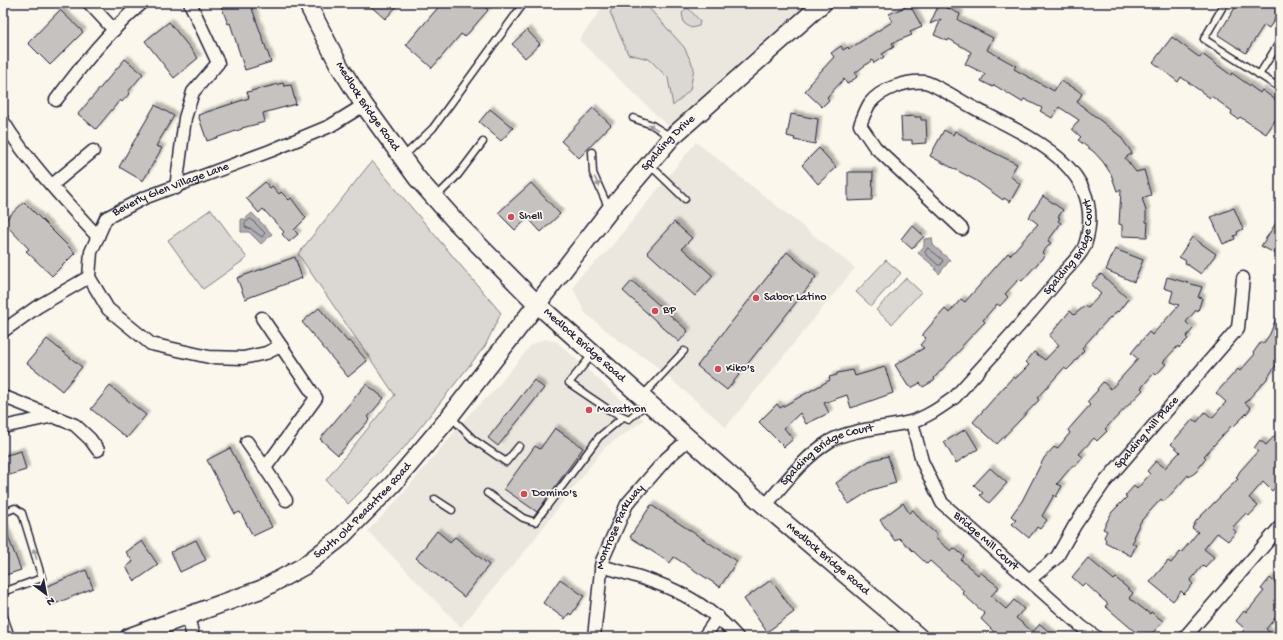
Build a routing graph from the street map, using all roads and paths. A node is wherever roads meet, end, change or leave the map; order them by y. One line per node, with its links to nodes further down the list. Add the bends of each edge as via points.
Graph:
1 (89, 3): 8 (street)
2 (142, 3): 8 (street)
3 (190, 3): 23 (street, via 218,63 193,92 184,118)
4 (307, 3): 13 (main road, Medlock Bridge Road, via 340,67)
5 (524, 3): 20 (lane, via 433,128)
6 (823, 3): 16 (main road, Spalding Drive)
7 (1225, 3): 10 (lane, via 1204,39)
8 (114, 30): 12 (street)
9 (1280, 41): 10 (lane)
10 (1258, 75): 11 (lane)
11 (1280, 88)
12 (56, 100)
13 (364, 105): 20 (main road, Medlock Bridge Road); 23 (street, Beverly Glen Village Lane, via 323,129)
14 (633, 118): 16 (lane, one-way to 14, via 652,125)
15 (3, 121): 22 (street)
16 (672, 137): 21 (main road, Spalding Drive)
17 (483, 142): 24 (lane, via 458,175)
18 (93, 151): 22 (street)
19 (592, 152): 26 (lane, one-way to 26, via 593,173)
20 (402, 158): 24 (main road, Medlock Bridge Road)
21 (649, 164): 25 (lane); 26 (main road, Spalding Drive)
22 (52, 185): 28 (street)
23 (176, 188): 28 (street, Beverly Glen Village Lane, via 144,198 106,218)
24 (435, 198): 31 (main road, Medlock Bridge Road)
25 (685, 199)
26 (610, 210): 31 (main road, Spalding Drive)
27 (962, 229): 42 (street, Spalding Bridge Court, via 875,147 860,125 870,103 882,93 896,86 926,82 1057,155 1073,172 1086,193 1090,220 1084,246 1056,283 955,397 937,410)
28 (98, 237): 29 (street, Beverly Glen Village Lane, via 91,252)
29 (89, 277): 33 (street, via 37,307); 34 (street, via 108,309 151,344 209,358 242,358 266,353)
30 (1243, 278): 57 (street, Spalding Mill Place, via 1238,328 1104,483 1057,557)
31 (537, 304): 36 (main road, Medlock Bridge Road); 40 (main road, South Old Peachtree Road)
32 (262, 318): 34 (street)
33 (3, 331)
34 (281, 346): 48 (street, via 316,398)
35 (684, 351): 38 (lane)
36 (594, 353): 38 (main road, Medlock Bridge Road); 41 (lane, via 569,383)
37 (3, 398): 39 (street)
38 (645, 399): 41 (lane, via 628,419); 44 (main road, Medlock Bridge Road)
39 (54, 416): 43 (street); 47 (street, via 75,425)
40 (450, 416): 46 (lane, via 474,440 506,462); 60 (main road, South Old Peachtree Road, via 393,484 340,538 304,566 262,589)
41 (623, 417): 49 (lane, via 599,437 535,522 523,518)
42 (912, 422): 52 (street, Spalding Bridge Court, via 842,436 829,442 802,464); 57 (street, Bridge Mill Court, via 922,461 942,502)
43 (3, 427)
44 (690, 438): 52 (main road, Medlock Bridge Road); 56 (street, Montrose Parkway, via 666,458 627,504)
45 (247, 442): 48 (street)
46 (518, 446)
47 (98, 450)
48 (265, 468): 51 (street)
49 (487, 493)
50 (434, 499): 53 (lane)
51 (286, 500)
52 (765, 506): 68 (main road, Medlock Bridge Road)
53 (452, 510)
54 (3, 512): 58 (lane, one-way to 54, via 42,578 22,513 15,508)
55 (1280, 527): 70 (street)
56 (601, 566): 61 (street, via 647,578 687,595); 65 (street, Montrose Parkway)
57 (1029, 580): 69 (street, Bridge Mill Court)
58 (3, 592)
59 (3, 614): 62 (lane)
60 (188, 616): 63 (main road, South Old Peachtree Road); 64 (street)
61 (718, 617): 66 (street); 67 (street)
62 (11, 637)
63 (129, 637)
64 (193, 637)
65 (594, 637)
66 (704, 637)
67 (737, 637)
68 (918, 637)
69 (1096, 637)
70 (1185, 637)

